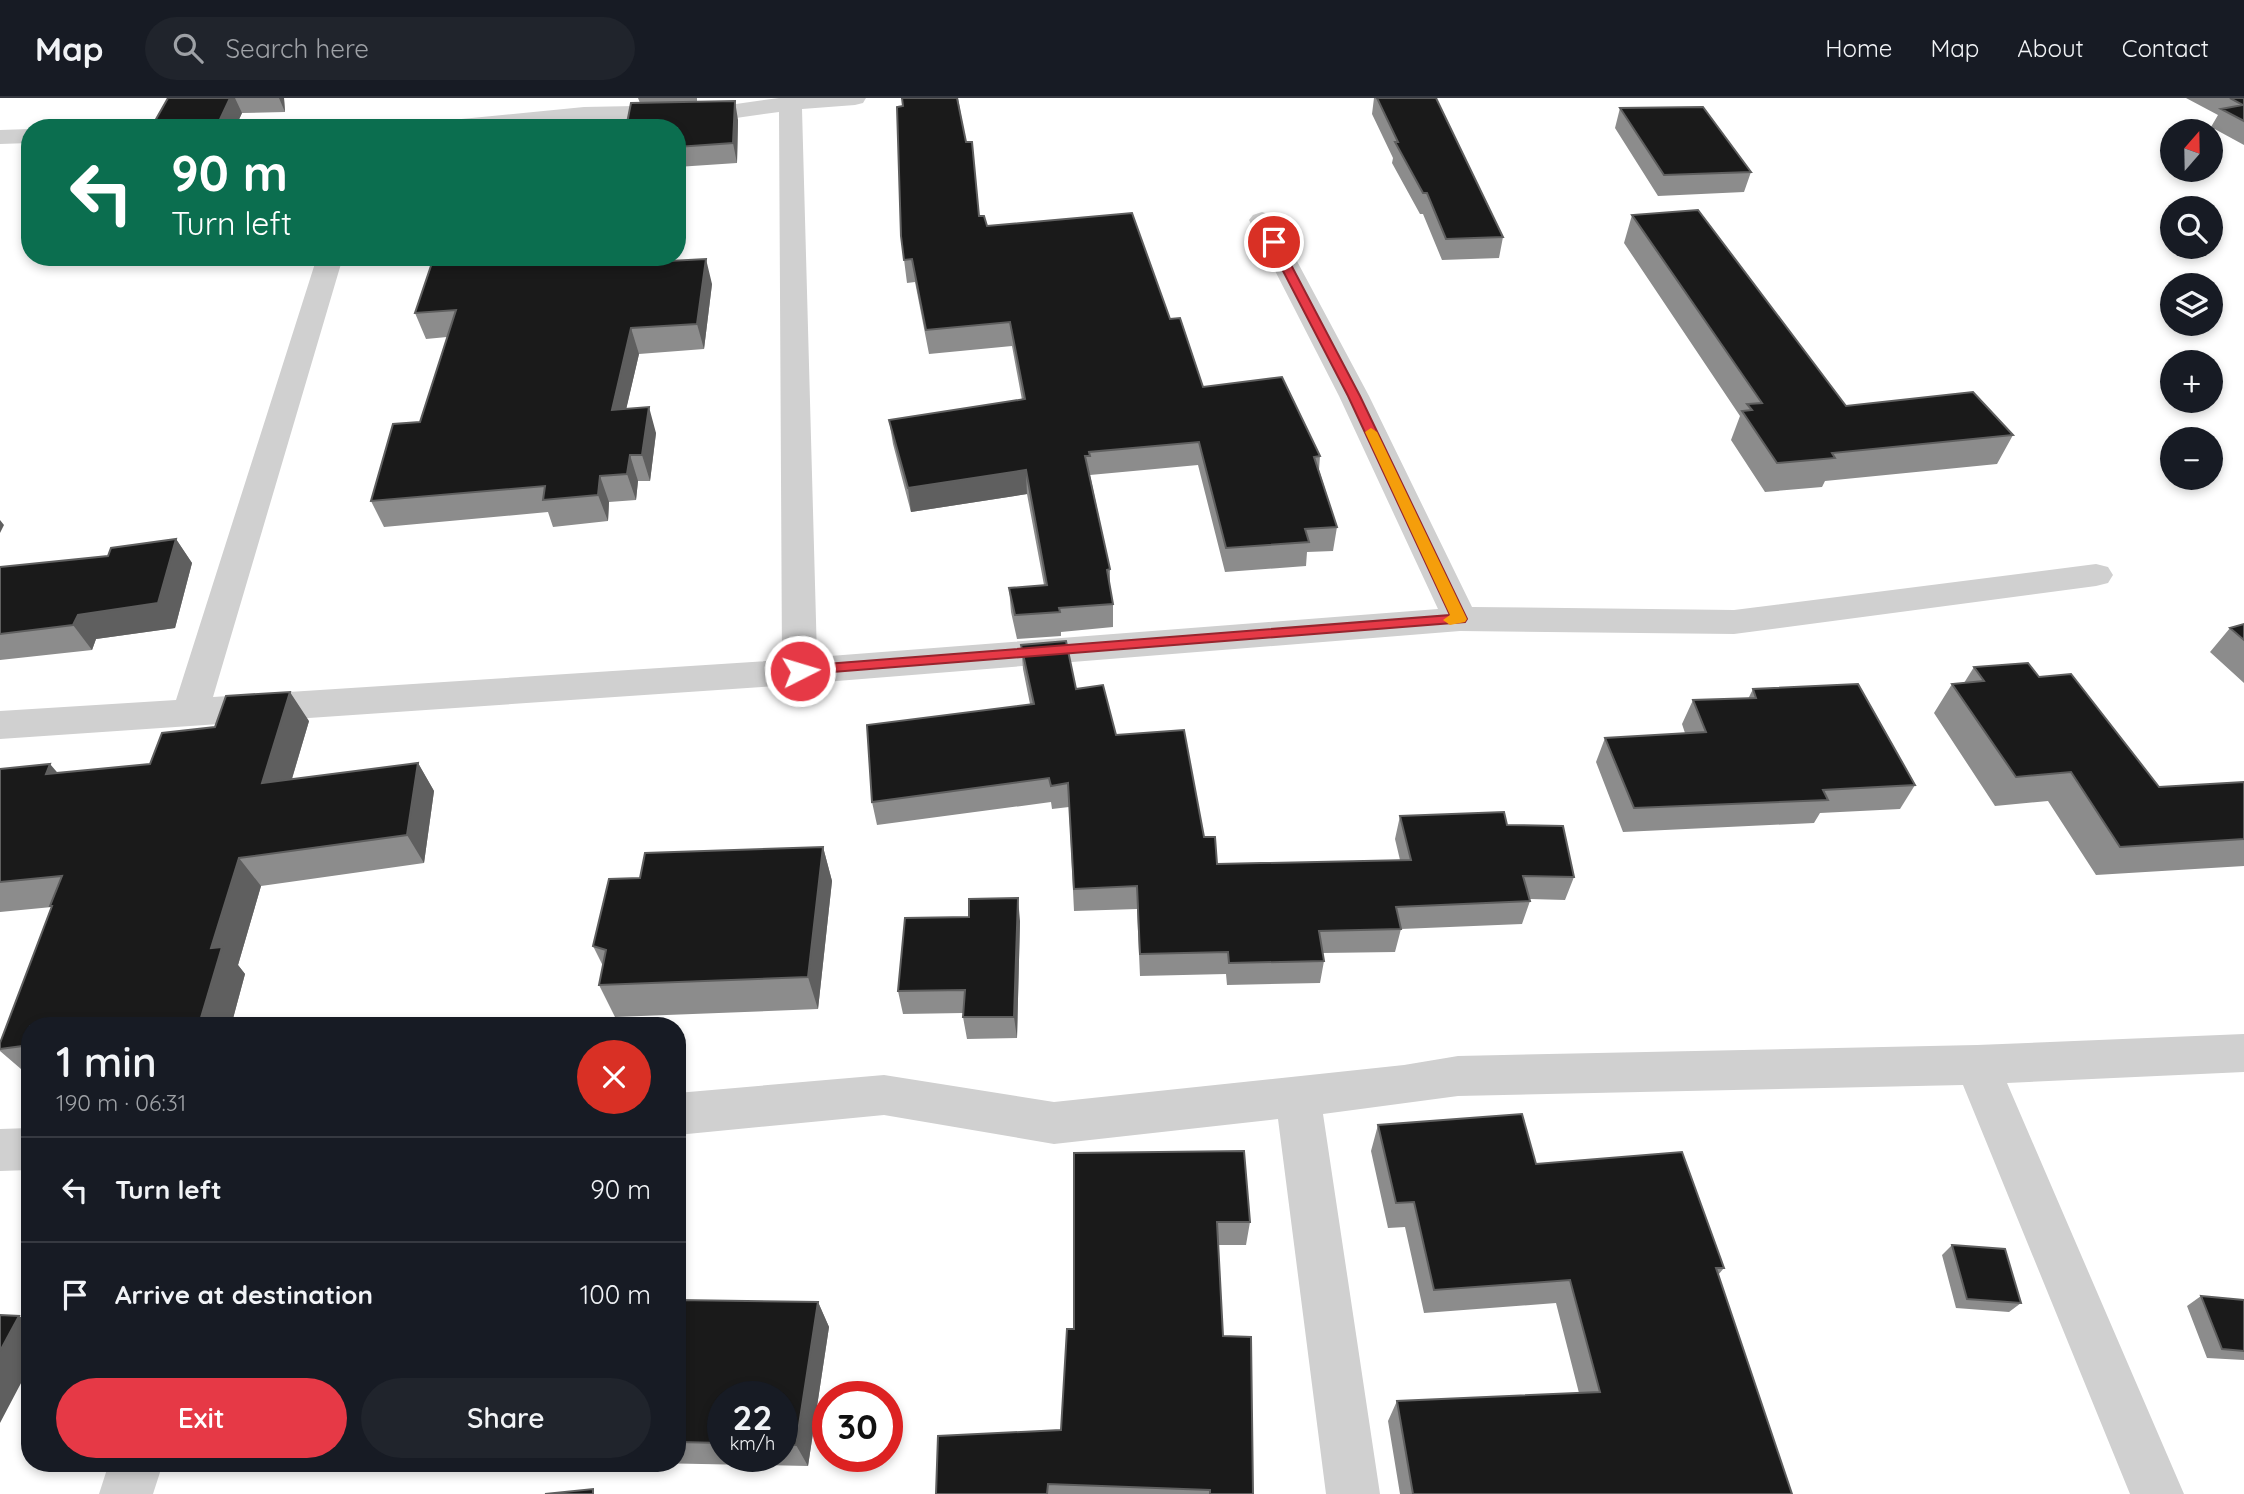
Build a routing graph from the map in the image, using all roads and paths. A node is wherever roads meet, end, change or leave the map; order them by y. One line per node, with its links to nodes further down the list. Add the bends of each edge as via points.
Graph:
1 (855, 98): 2 (street)
2 (790, 103): 3 (street, via 736,111); 10 (street)
3 (532, 119)
4 (21, 136): 5 (street)
5 (0, 137)
6 (1262, 220): 9 (street, via 1354,396)
7 (327, 266): 11 (street)
8 (2096, 575): 9 (street, via 1734,622)
9 (1460, 619): 10 (street)
10 (800, 671): 11 (street)
11 (190, 713): 12 (street)
12 (0, 725)
13 (2244, 1053): 14 (street)
14 (1977, 1065): 15 (street, via 1458,1076); 22 (street)
15 (1298, 1097): 16 (street, via 1055,1124 884,1095); 21 (street)
16 (686, 1113)
17 (21, 1149): 18 (street)
18 (0, 1150)
19 (133, 1472): 20 (street)
20 (127, 1494)
21 (1353, 1494)
22 (2157, 1494)

